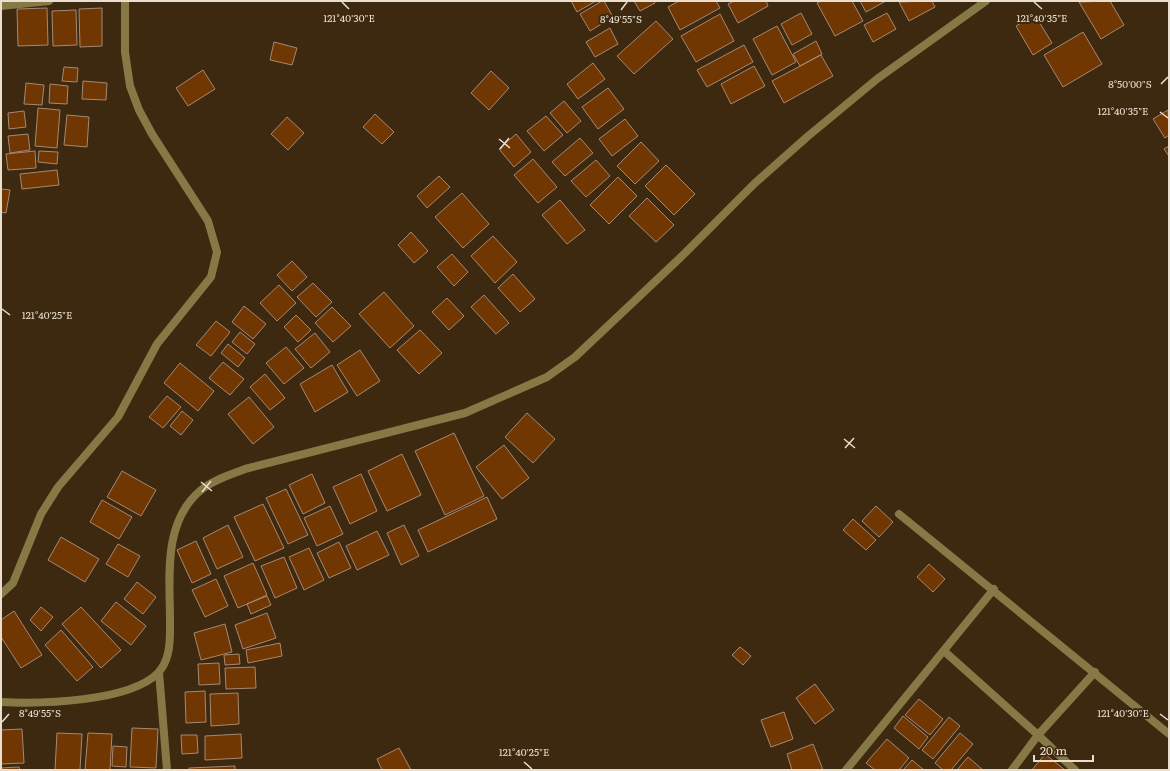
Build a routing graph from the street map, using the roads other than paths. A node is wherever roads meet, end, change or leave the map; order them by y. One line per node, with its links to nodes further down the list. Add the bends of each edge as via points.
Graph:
1 (49, 1): 4 (street)
2 (125, 1): 7 (street, via 125,52 132,92 152,134 208,221 217,252 211,277 157,344 118,417 58,487 41,514 13,582)
3 (986, 1): 9 (street, via 877,80 755,182 682,256 575,357 547,377 465,413 245,469 201,490 178,521 171,544 170,648)
4 (1, 6)
5 (899, 514): 6 (street)
6 (994, 589): 8 (street); 10 (street)
7 (1, 594)
8 (944, 651): 13 (street); 15 (street)
9 (159, 672): 11 (street, via 133,689 73,701); 14 (street)
10 (1095, 672): 12 (street); 13 (street)
11 (1, 702)
12 (1169, 734)
13 (1038, 735): 16 (street); 17 (street)
14 (167, 770)
15 (846, 770)
16 (1012, 770)
17 (1074, 770)

